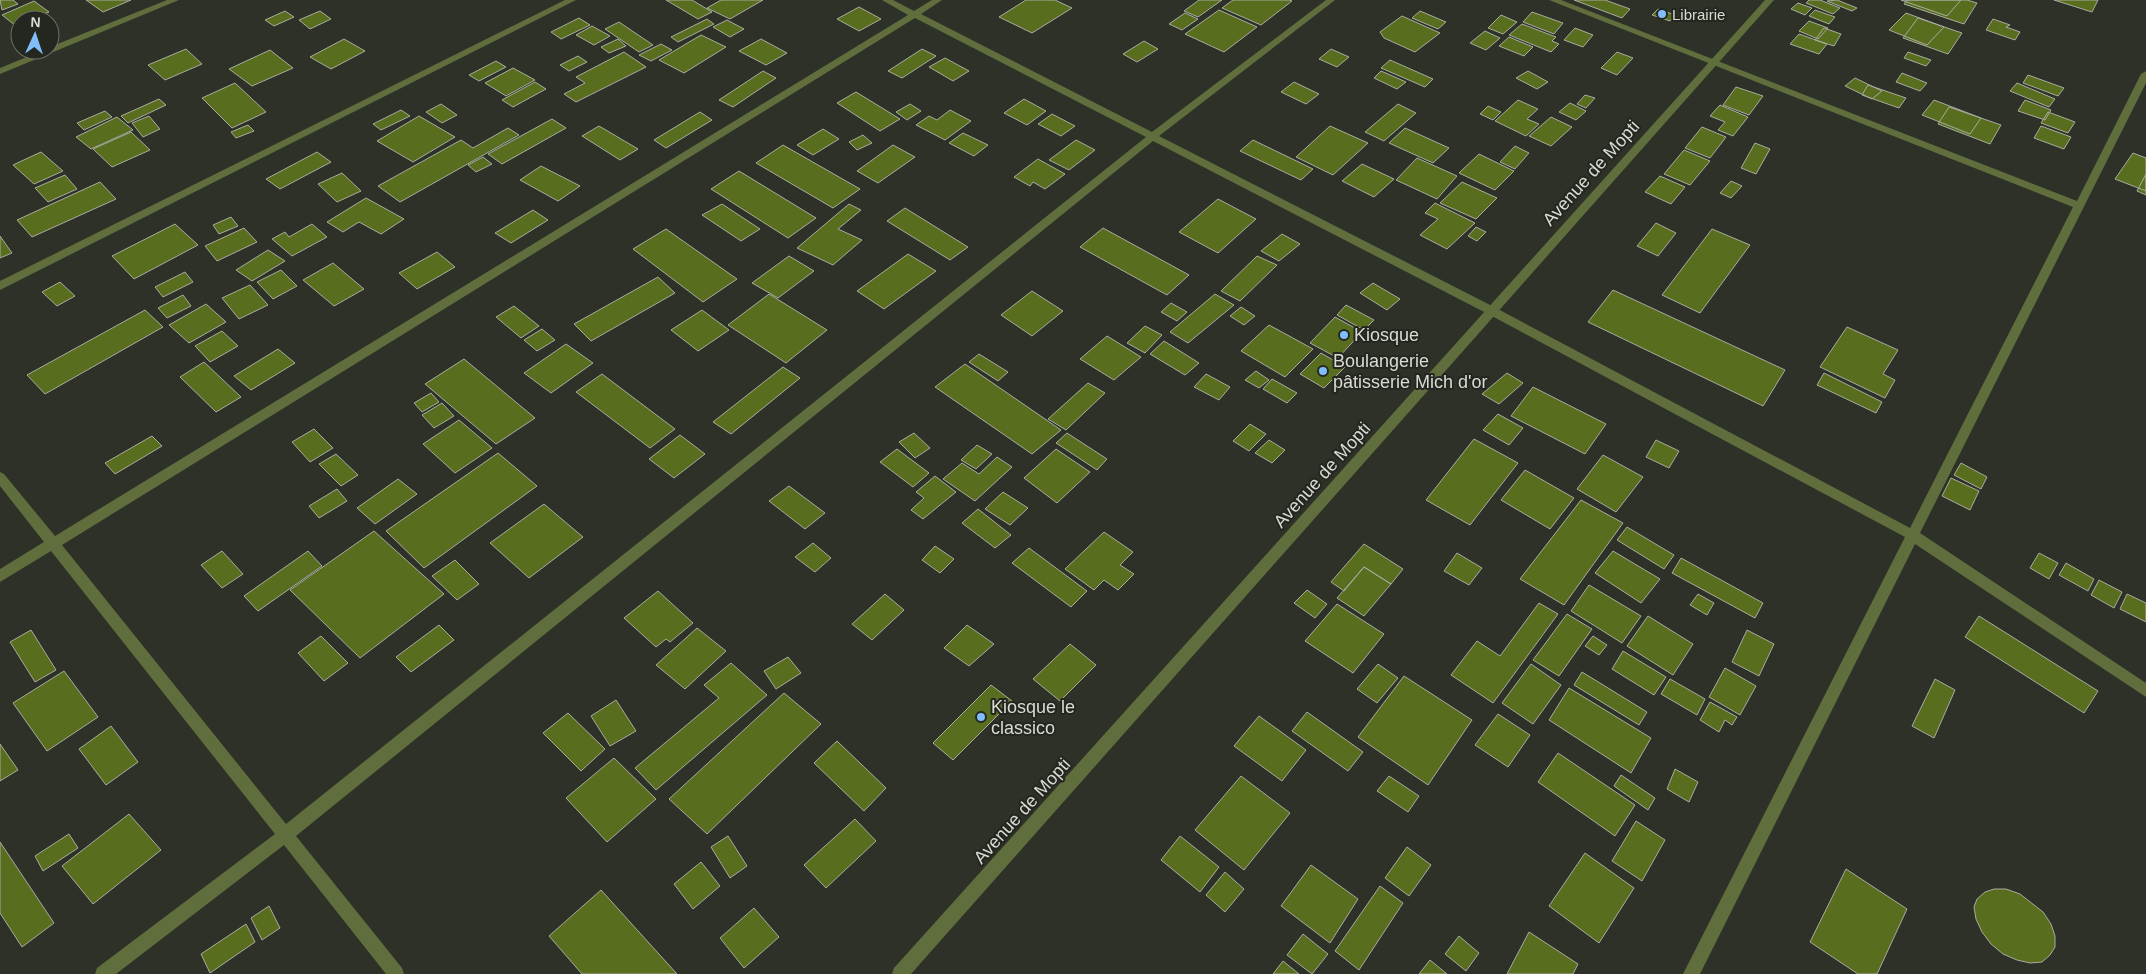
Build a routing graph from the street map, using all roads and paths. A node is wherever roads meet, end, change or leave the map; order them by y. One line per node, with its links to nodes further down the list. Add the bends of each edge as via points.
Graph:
1 (175, 0): 10 (street)
2 (572, 0): 14 (street)
3 (886, 0): 8 (street)
4 (938, 0): 8 (street)
5 (1331, 0): 12 (street)
6 (1553, 0): 9 (street)
7 (1770, 0): 9 (street, Avenue de Mopti)
8 (914, 14): 12 (street); 18 (street)
9 (1714, 63): 13 (street); 15 (street, Avenue de Mopti)
10 (0, 71)
11 (2146, 74): 13 (street)
12 (1152, 137): 15 (street); 21 (street)
13 (2080, 206): 17 (street)
14 (0, 286)
15 (1492, 311): 17 (street); 24 (street, Avenue de Mopti)
16 (0, 477): 18 (street)
17 (1914, 536): 20 (street); 25 (street)
18 (54, 544): 19 (street); 21 (street)
19 (0, 576)
20 (2146, 691)
21 (285, 835): 22 (street); 23 (street)
22 (103, 974)
23 (396, 974)
24 (900, 974)
25 (1691, 974)

